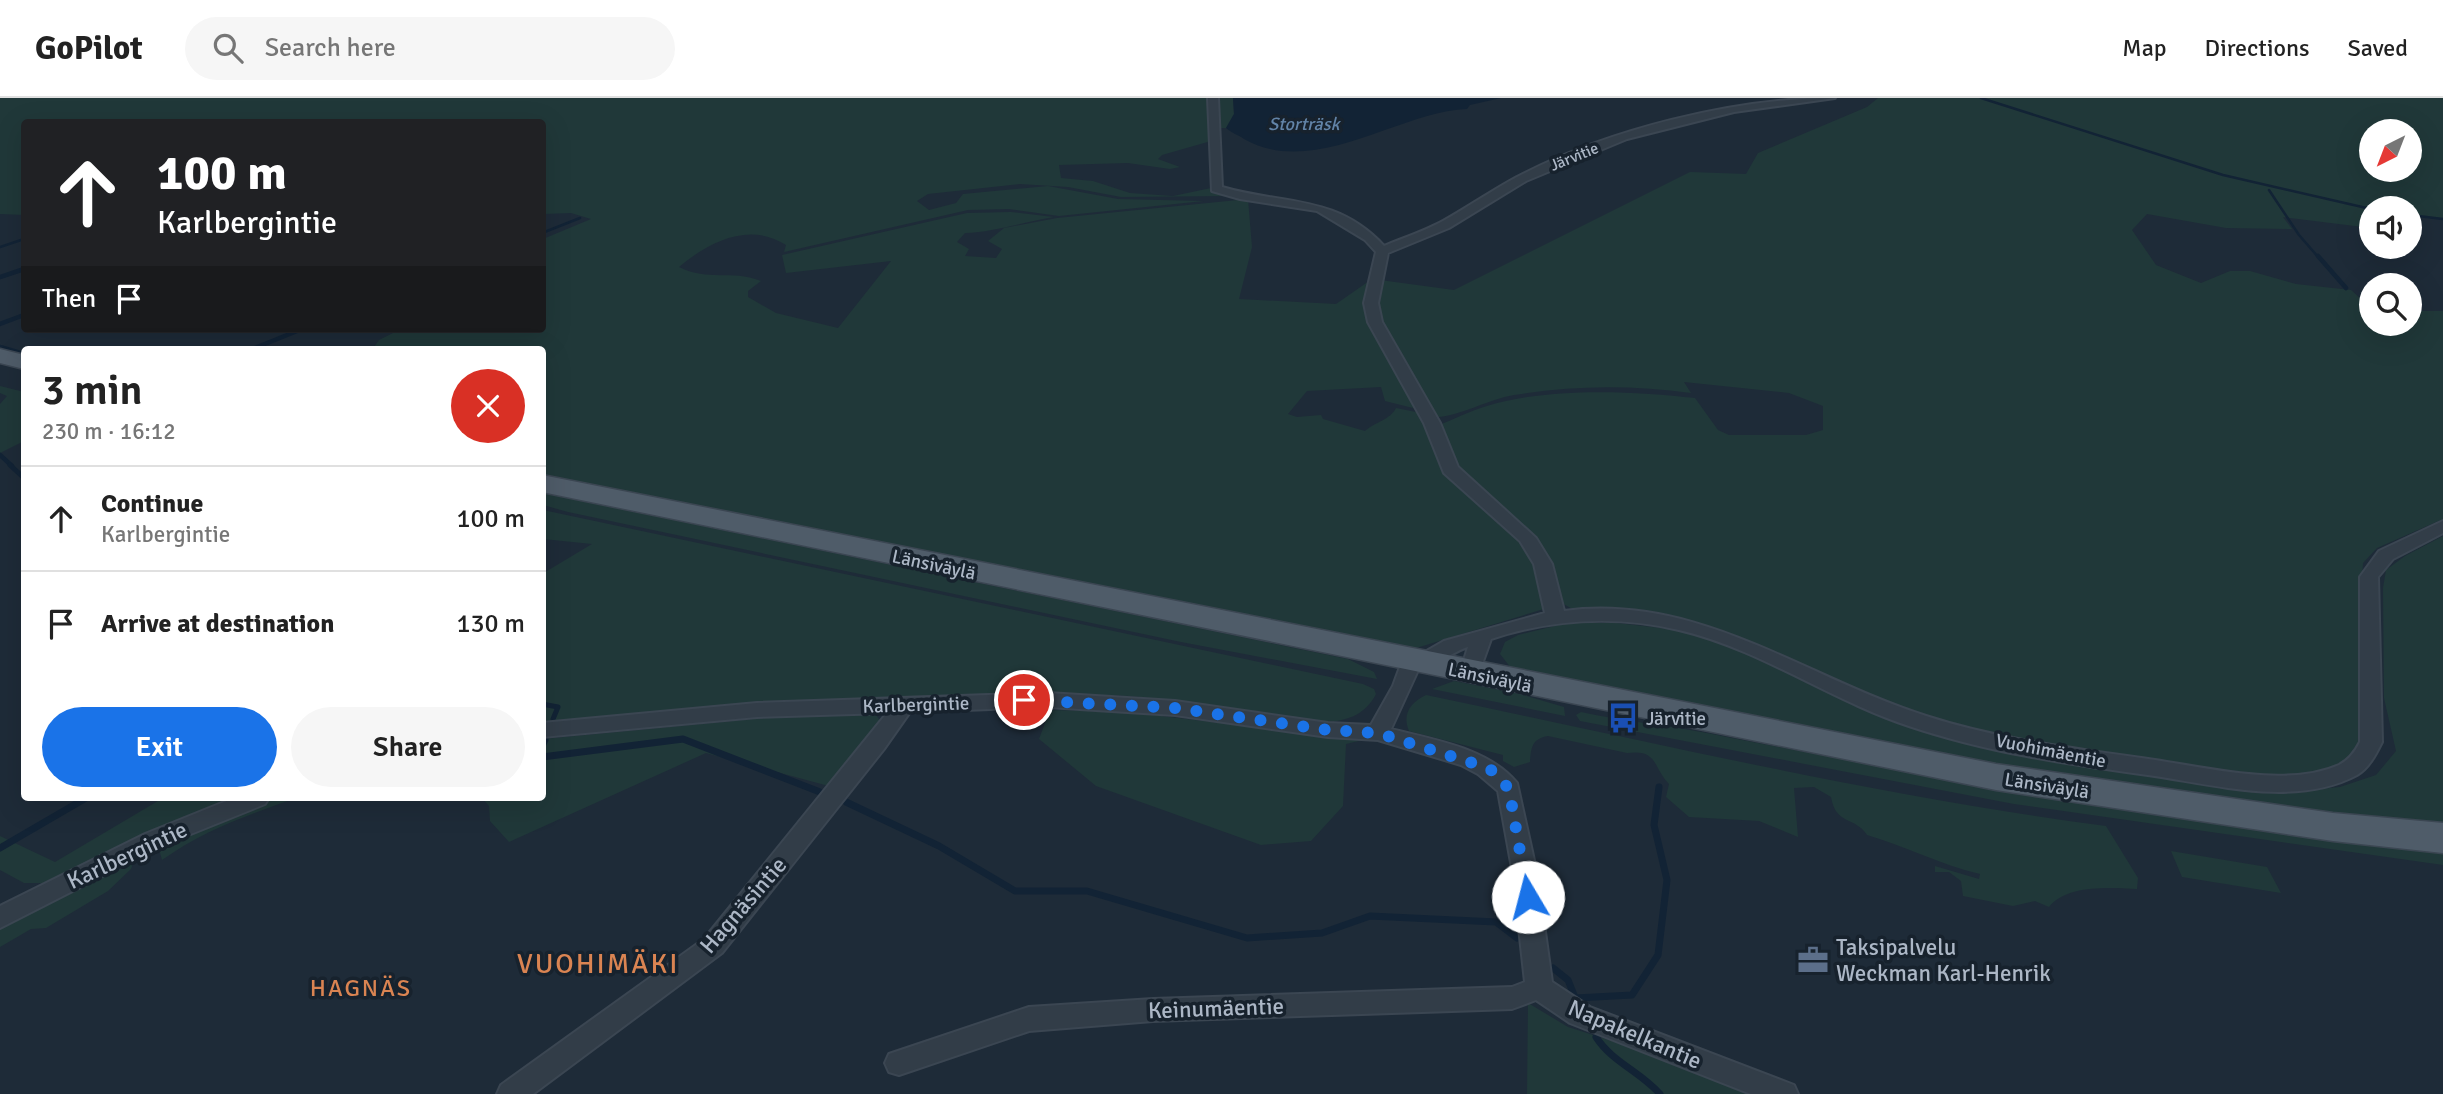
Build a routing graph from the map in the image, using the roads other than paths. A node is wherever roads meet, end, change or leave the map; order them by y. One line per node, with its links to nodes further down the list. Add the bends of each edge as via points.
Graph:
1 (1213, 98): 3 (street, via 1216,189 1320,208 1369,237)
2 (1830, 98): 3 (street, Järvitie, via 1734,109 1623,136 1522,178 1445,225)
3 (1382, 251): 8 (street, via 1371,303 1375,322 1432,423 1450,469 1527,538 1544,564)
4 (0, 356): 5 (main road)
5 (21, 361)
6 (546, 485): 10 (main road, Länsiväylä)
7 (2443, 526): 8 (street, Vuohimäentie, via 2386,555 2369,577 2371,742 2363,759 2347,771 2301,782 2227,778 2070,756 1951,730 1886,710 1685,625 1620,615)
8 (1555, 616): 9 (street, Vuohimäentie)
9 (1482, 636): 10 (street, Vuohimäentie, via 1448,645); 11 (street)
10 (1417, 662): 11 (main road, Länsiväylä); 14 (street)
11 (1470, 673): 16 (main road, Länsiväylä, via 1996,777 2333,827)
12 (904, 704): 13 (street, Karlbergintie, via 757,710); 14 (street, Karlbergintie, via 1048,699 1175,708); 20 (street, Hagnäsintie, via 713,946)
13 (546, 730)
14 (1378, 733): 18 (street, via 1460,758 1504,780 1525,874)
15 (250, 801): 17 (street, Karlbergintie, via 153,840)
16 (2443, 838)
17 (0, 918)
18 (1539, 988): 19 (street, Keinumäentie, via 1512,998 1153,1010 1029,1019); 21 (street, Napakelkantie, via 1580,1016)
19 (899, 1063)
20 (511, 1094)
21 (1784, 1094)

